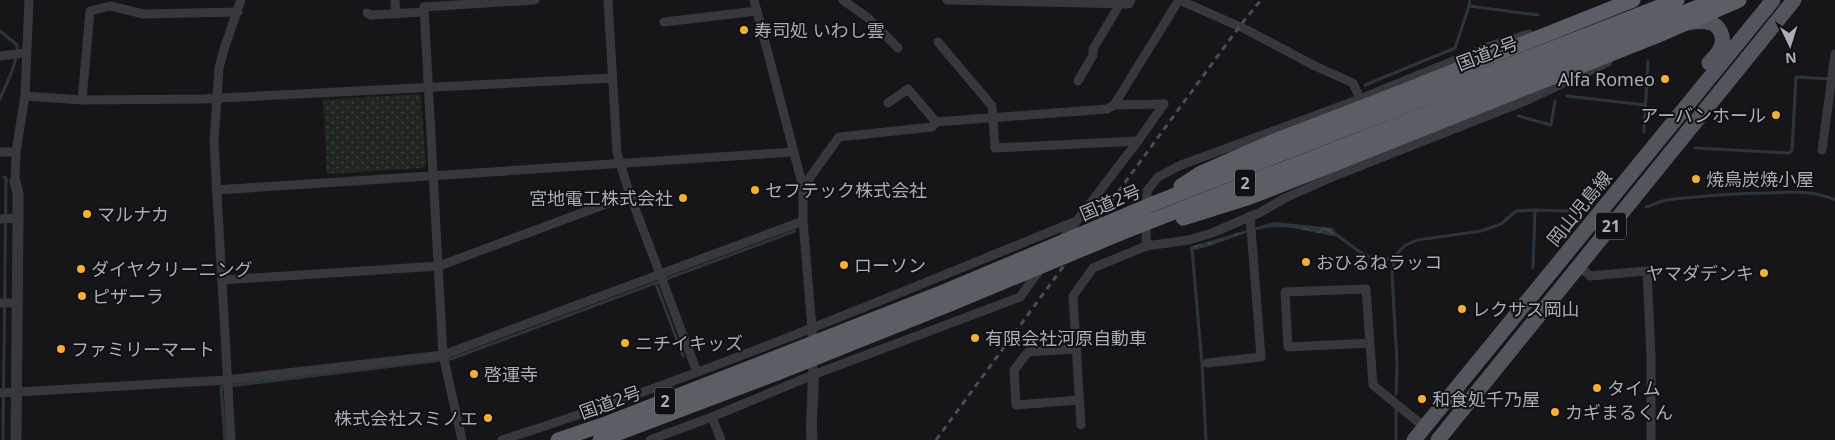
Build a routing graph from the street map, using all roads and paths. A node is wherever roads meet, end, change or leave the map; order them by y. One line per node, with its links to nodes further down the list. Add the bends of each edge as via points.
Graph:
1 (29, 0): 33 (street)
2 (241, 0): 22 (street)
3 (395, 0): 26 (street)
4 (522, 0): 5 (street); 23 (street, via 424,7)
5 (535, 0)
6 (608, 0): 36 (street)
7 (754, 0): 21 (street)
8 (842, 0): 19 (street)
9 (946, 0): 20 (street)
10 (1131, 0): 20 (street, via 1129,4)
11 (1179, 0): 42 (street, via 1353,83); 45 (street)
12 (1632, 0): 29 (highway)
13 (1678, 0): 61 (highway, 国道2号 / 2, bridge)
14 (1716, 0): 66 (highway, 国道2号 / 2, bridge)
15 (1739, 0): 28 (highway)
16 (1773, 0): 39 (main road, 岡山児島線 / 21)
17 (1794, 0): 24 (main road, 岡山児島線 / 21)
18 (1800, 0): 24 (main road)
19 (856, 4): 32 (street)
20 (1120, 4): 37 (street)
21 (756, 11): 27 (street); 53 (street)
22 (238, 12): 41 (street, via 224,48); 43 (street, via 144,14 110,6 90,11)
23 (424, 12): 26 (street); 38 (street)
24 (1784, 12): 69 (main road, 岡山児島線 / 21)
25 (367, 13): 26 (street)
26 (396, 14)
27 (664, 22)
28 (1681, 24): 30 (highway); 39 (main road, via 1712,23 1722,37 1722,45 1706,67)
29 (1560, 30): 42 (street, via 1542,30 1490,46); 61 (highway, bridge, via 1267,144 1201,173)
30 (1656, 36): 56 (street, via 1530,99); 66 (highway, bridge, via 1250,197 1172,221)
31 (938, 42): 47 (street, via 992,106)
32 (898, 48)
33 (20, 54): 35 (street); 40 (street)
34 (1835, 54): 50 (street)
35 (0, 56)
36 (612, 78): 38 (street); 54 (street, via 617,153)
37 (1078, 81)
38 (428, 89): 41 (street); 55 (street)
39 (1696, 94): 87 (main road, 岡山児島線 / 21)
40 (24, 96): 43 (street); 52 (street)
41 (217, 98): 43 (street); 59 (street, via 213,154)
42 (1360, 99): 46 (street)
43 (82, 100)
44 (888, 103): 48 (street, via 908,89)
45 (1114, 105): 47 (street, via 1107,109); 49 (street, via 1164,104)
46 (1314, 116): 56 (street); 67 (street, via 1189,162 1158,177 1147,191)
47 (993, 117): 48 (street); 49 (street, via 995,148)
48 (936, 122): 58 (street, via 932,127 839,137)
49 (1138, 140): 64 (street)
50 (1822, 150)
51 (0, 152): 52 (street)
52 (16, 152): 57 (street)
53 (793, 152): 54 (street); 58 (street)
54 (621, 164): 55 (street); 60 (street)
55 (434, 175): 59 (street); 68 (street)
56 (1337, 175): 65 (street, via 1285,198)
57 (15, 181): 62 (street, via 18,194)
58 (803, 187): 63 (street)
59 (216, 190): 71 (street)
60 (630, 195): 68 (street); 70 (street)
61 (1155, 203): 78 (highway, 国道2号 / 2, bridge)
62 (8, 218): 72 (street)
63 (803, 221): 70 (street); 73 (street)
64 (1076, 221): 73 (street); 80 (street, via 1020,297)
65 (1251, 225): 67 (street, via 1189,240); 77 (street, via 1261,358)
66 (1128, 230): 78 (highway, 国道2号 / 2, bridge, via 950,304)
67 (1146, 246): 75 (street, via 1093,268 1073,296)
68 (439, 266): 71 (street); 76 (street)
69 (1579, 266): 99 (main road, 岡山児島線 / 21); 100 (street, via 1590,276 1647,271)
70 (661, 279): 76 (street); 79 (street)
71 (222, 280): 81 (street)
72 (7, 303): 82 (street)
73 (812, 328): 79 (street); 80 (street)
74 (1370, 343): 74 (street, via 1366,289 1286,292 1288,347); 87 (street, via 1373,384)
75 (1076, 349): 83 (street); 83 (street, via 1028,352 1014,370 1016,404)
76 (444, 358): 81 (street); 90 (street)
77 (1207, 363)
78 (774, 366): 84 (highway, 国道2号 / 2); 92 (highway, 国道2号 / 2)
79 (696, 372): 91 (street)
80 (813, 375): 85 (street); 97 (street)
81 (227, 385): 82 (street); 89 (street)
82 (6, 392): 88 (street)
83 (1079, 400): 86 (street)
84 (694, 406): 93 (highway, 国道2号 / 2); 94 (highway)
85 (712, 417): 95 (street); 96 (street)
86 (1081, 425)
87 (1426, 426): 98 (main road, 岡山児島線 / 21)
88 (16, 440)
89 (231, 440)
90 (462, 440)
91 (502, 440)
92 (558, 440)
93 (600, 440)
94 (626, 440)
95 (650, 440)
96 (721, 440)
97 (812, 440)
98 (1414, 440)
99 (1438, 440)
100 (1650, 440)

